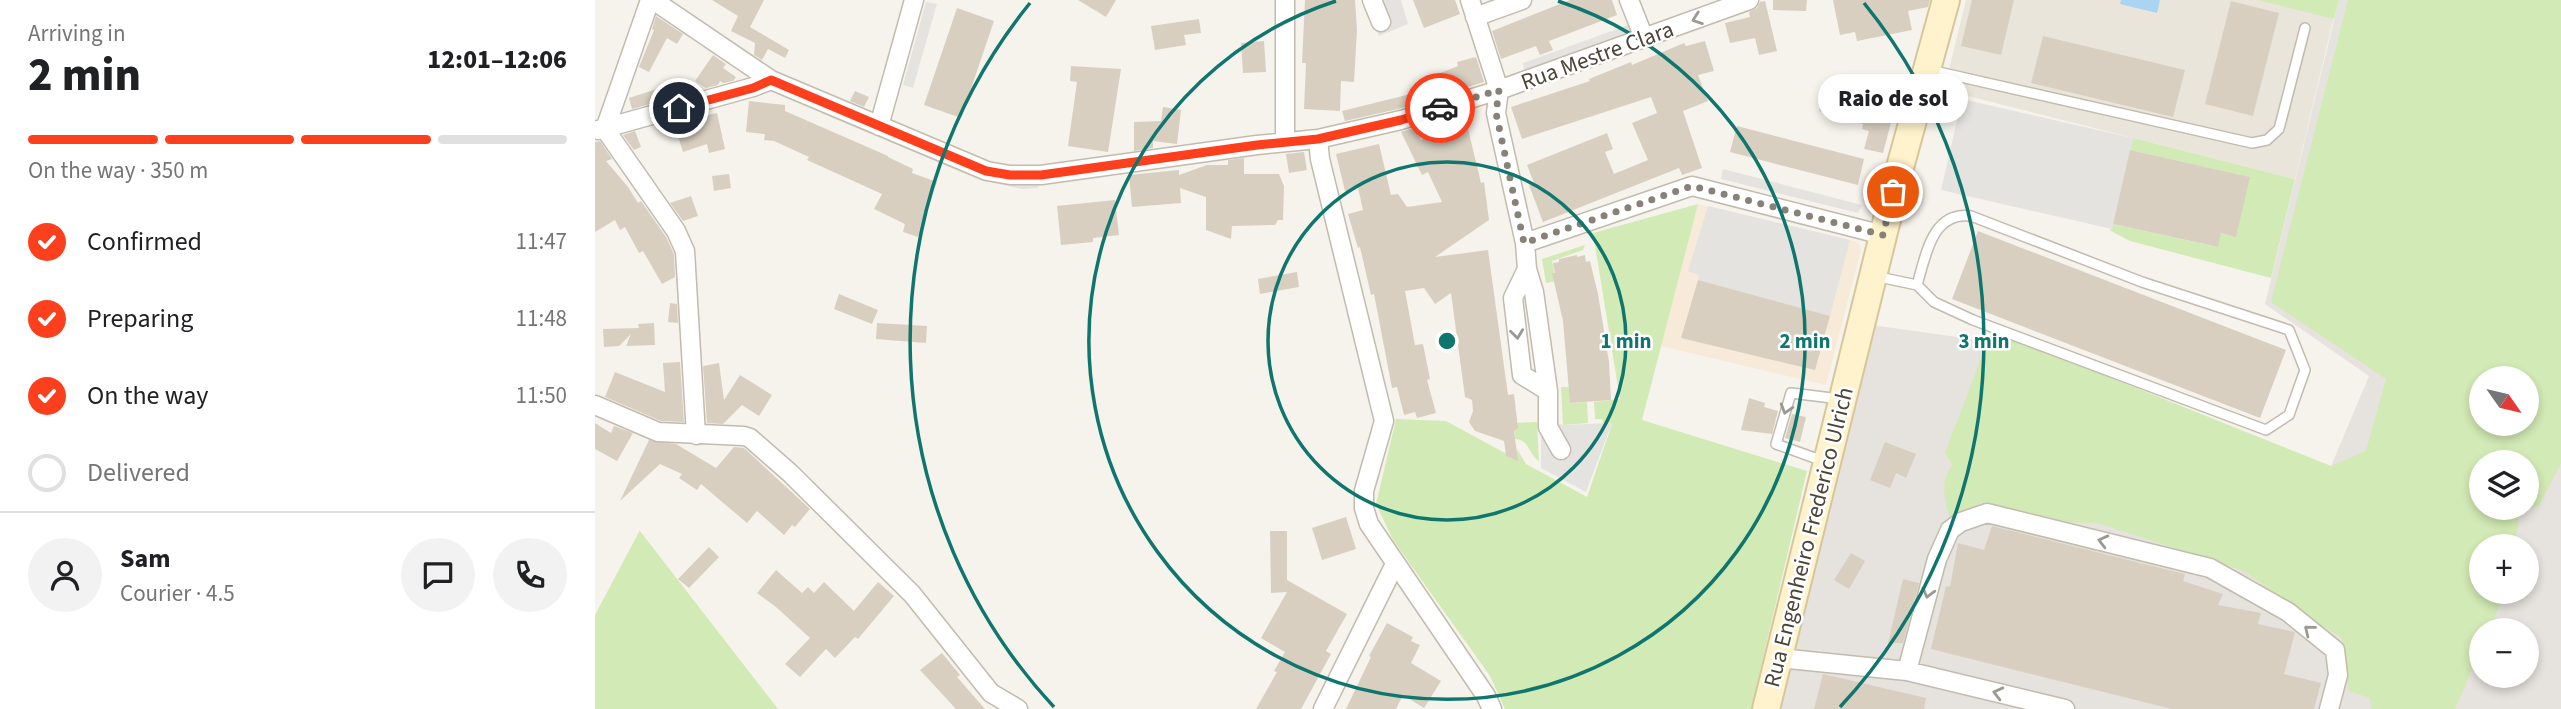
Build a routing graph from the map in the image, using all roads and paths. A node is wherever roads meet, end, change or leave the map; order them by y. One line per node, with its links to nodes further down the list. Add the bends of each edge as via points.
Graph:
1 (651, 0): 14 (street, Rua Mestre Clara); 17 (street)
2 (915, 0): 16 (street)
3 (1285, 0): 19 (street)
4 (1372, 0): 10 (street)
5 (1522, 0): 9 (street)
6 (1629, 0): 12 (street)
7 (1749, 0): 12 (street, Rua Mestre Clara, one-way to 12)
8 (1946, 0): 13 (main road, Rua Engenheiro Frederico Ulrich)
9 (1472, 8): 15 (street)
10 (1381, 22)
11 (2305, 28): 13 (lane, via 2279,130 2267,140 2252,143)
12 (1644, 38): 15 (street, Rua Mestre Clara)
13 (1925, 69): 20 (main road, Rua Engenheiro Frederico Ulrich)
14 (771, 80): 16 (street, Rua Mestre Clara); 17 (street)
15 (1499, 90): 18 (street, Rua Mestre Clara); 21 (street, via 1496,113)
16 (879, 126): 19 (street, Rua Mestre Clara, via 986,171 1010,175 1041,175)
17 (600, 129): 26 (street, via 676,231 685,251)
18 (1318, 139): 19 (street, Rua Mestre Clara); 29 (street, via 1384,421 1364,491 1364,508)
19 (1285, 141)
20 (1883, 235): 21 (street, via 1692,186); 22 (main road, Rua Engenheiro Frederico Ulrich)
21 (1524, 243): 27 (street, via 1527,269 1513,298 1522,375 1548,391 1548,427)
22 (1872, 276): 23 (lane); 24 (main road, Rua Engenheiro Frederico Ulrich)
23 (1917, 285): 23 (lane, via 1934,302 1973,320 2266,430 2289,415 2305,370 2289,330 2142,282 1971,216 1957,214 1939,225)
24 (1842, 400): 28 (main road, Rua Engenheiro Frederico Ulrich); 28 (lane, one-way to 28, via 1791,393 1776,444)
25 (595, 405): 26 (street, via 658,432)
26 (696, 435): 32 (street, via 744,436 755,441 912,594 991,694)
27 (1561, 450)
28 (1827, 463): 30 (main road, Rua Engenheiro Frederico Ulrich)
29 (1395, 564): 33 (street); 34 (street)
30 (1779, 658): 31 (street); 35 (main road, Rua Engenheiro Frederico Ulrich)
31 (1907, 671): 36 (street, one-way to 31); 37 (street, one-way to 31, via 2338,675 2335,650 2277,606 2210,568 1987,513 1950,530 1937,559)
32 (1017, 709)
33 (1322, 709)
34 (1492, 709)
35 (1766, 709)
36 (2065, 709)
37 (2329, 709)

